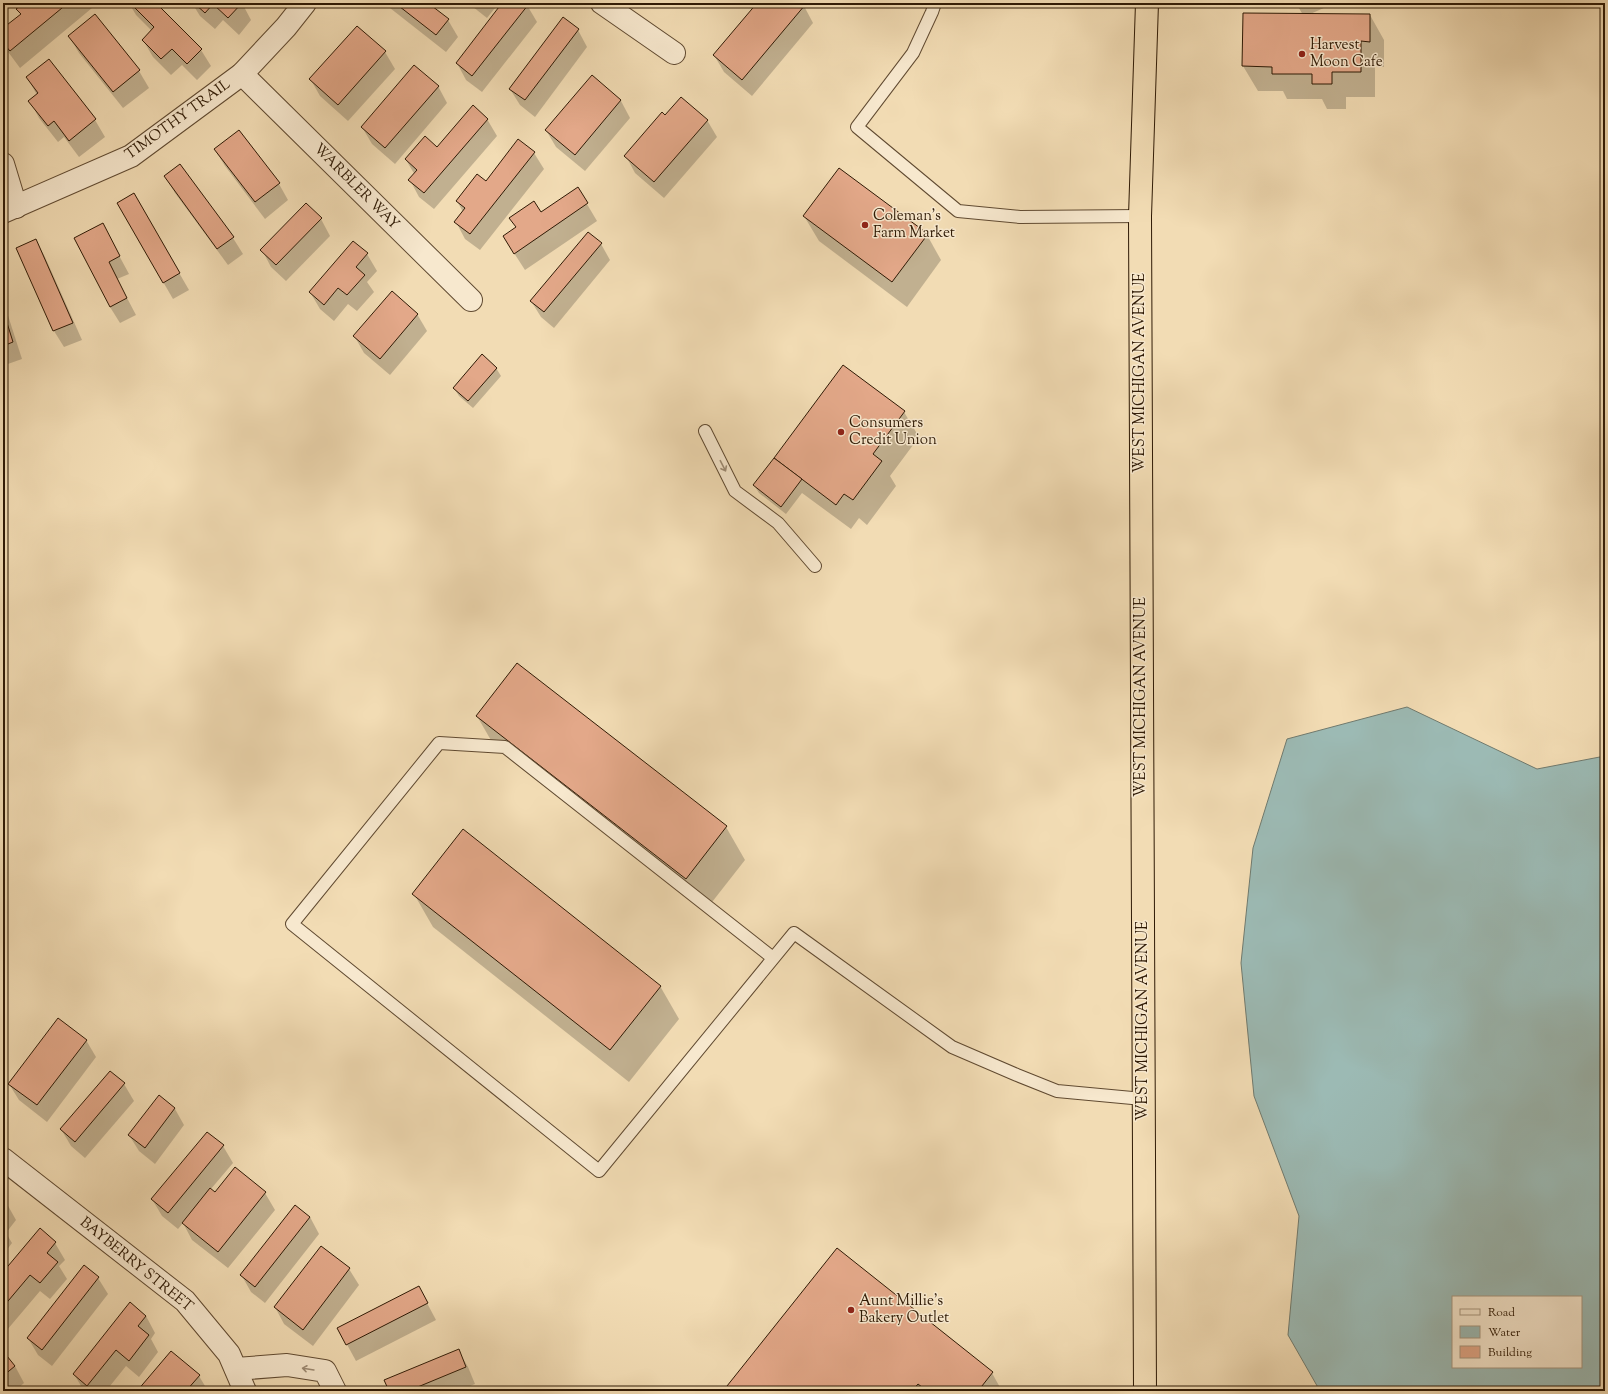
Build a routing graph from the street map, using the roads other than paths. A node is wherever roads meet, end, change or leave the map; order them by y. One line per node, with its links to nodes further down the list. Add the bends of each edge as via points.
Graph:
1 (305, 3): 6 (street, TIMOTHY TRAIL)
2 (602, 3): 5 (street)
3 (935, 3): 9 (lane, via 913,53 857,126 958,211 1020,217)
4 (1147, 3): 9 (highway, WEST MICHIGAN AVENUE)
5 (674, 53)
6 (242, 74): 8 (street, TIMOTHY TRAIL, via 131,156); 10 (street, WARBLER WAY)
7 (3, 164): 8 (street)
8 (10, 209)
9 (1140, 216): 14 (highway, WEST MICHIGAN AVENUE)
10 (471, 300)
11 (705, 431): 12 (lane, one-way to 12, via 736,491 778,523)
12 (815, 566)
13 (773, 958): 13 (lane, via 599,1171 292,924 439,743 505,748); 14 (lane, via 794,933 952,1047 1057,1091)
14 (1143, 1099): 19 (highway, WEST MICHIGAN AVENUE)
15 (3, 1159): 16 (street, BAYBERRY STREET, via 185,1301 229,1354)
16 (236, 1370): 17 (street, BAYBERRY STREET); 18 (street, one-way to 16, via 325,1371 287,1365)
17 (245, 1391)
18 (335, 1391)
19 (1145, 1391)

